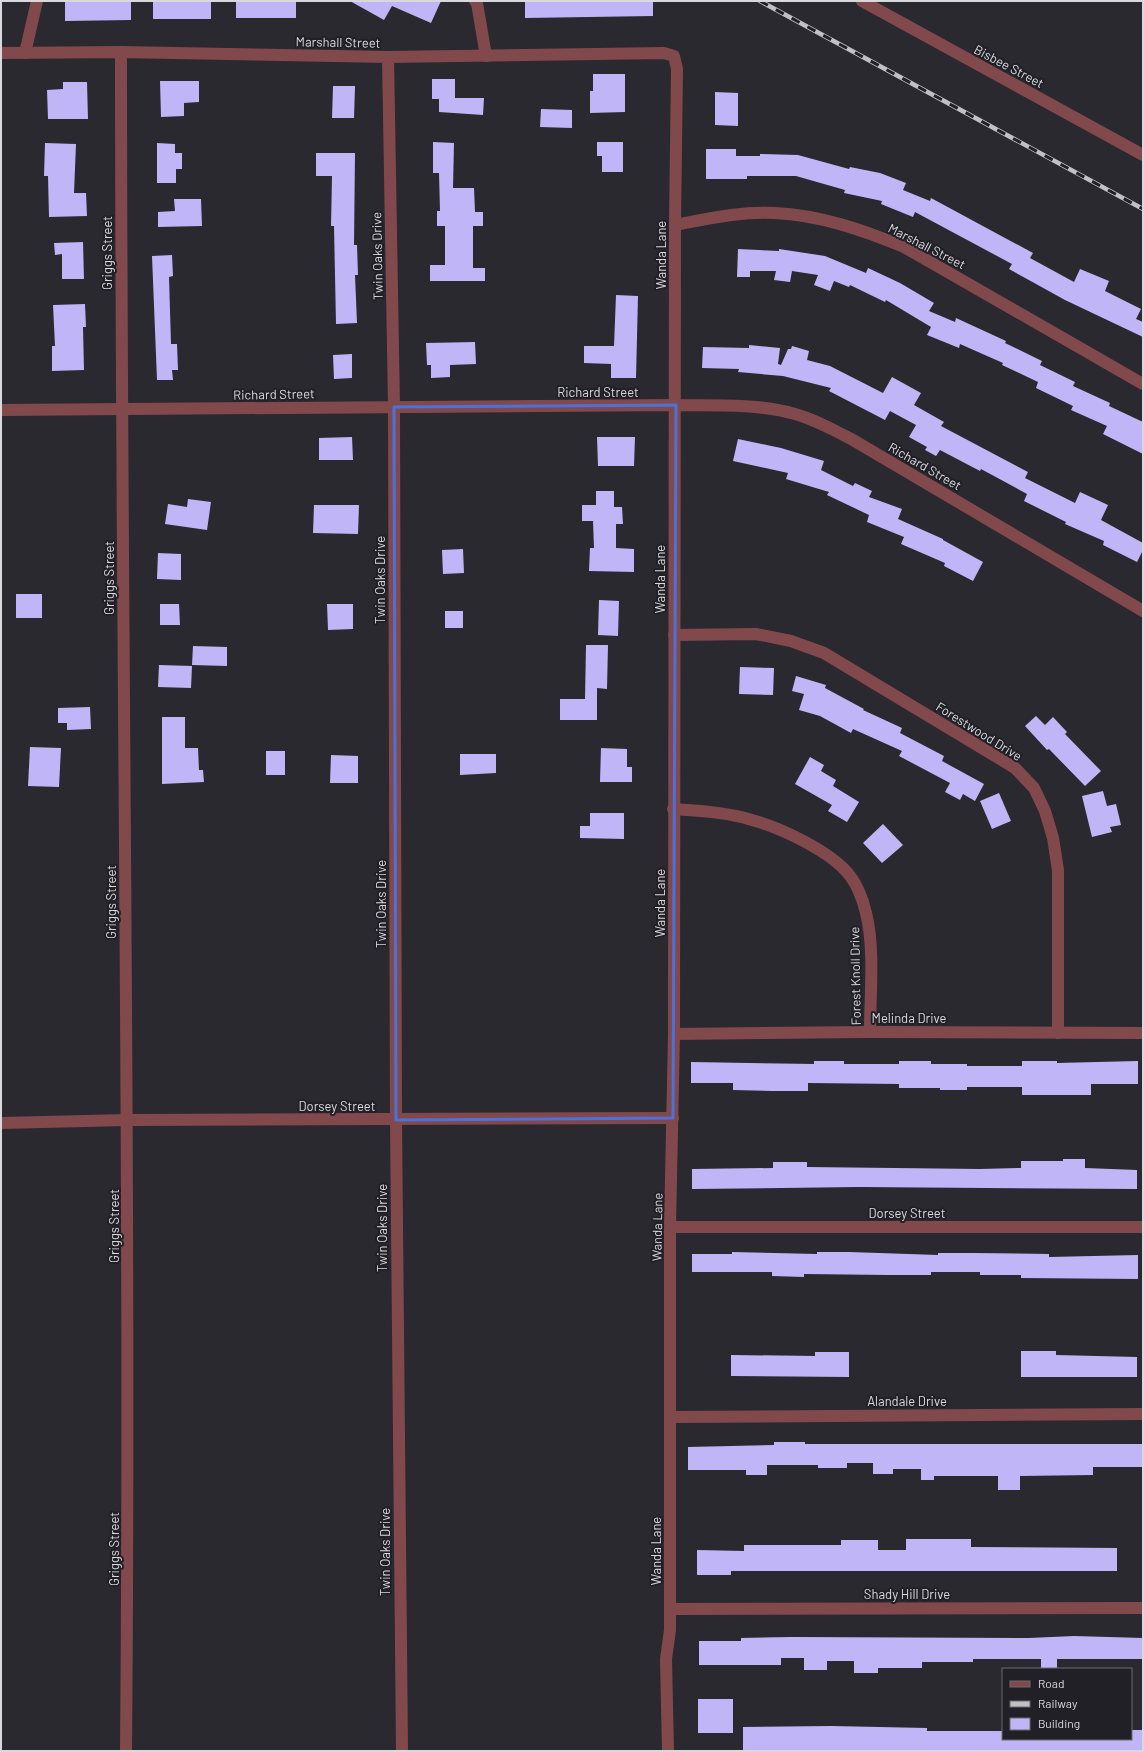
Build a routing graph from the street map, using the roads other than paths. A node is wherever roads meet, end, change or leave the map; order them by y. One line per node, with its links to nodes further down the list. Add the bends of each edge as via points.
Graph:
1 (37, 1): 6 (street)
2 (475, 1): 7 (street)
3 (862, 1): 10 (street, Bisbee Street)
4 (122, 52): 6 (street, Marshall Street); 9 (street, Marshall Street); 16 (street, Griggs Street)
5 (1, 53): 6 (street, Marshall Street)
6 (25, 53)
7 (486, 56): 8 (street, Marshall Street, via 664,53); 9 (street, Marshall Street)
8 (674, 56): 11 (street, Wanda Lane)
9 (388, 57): 14 (street, Twin Oaks Drive)
10 (1143, 155)
11 (675, 225): 12 (street, Marshall Street, via 740,214 775,213 865,231 904,247); 13 (street, Wanda Lane)
12 (1143, 384)
13 (676, 405): 14 (street, Richard Street); 17 (street, Richard Street, via 772,409 820,422); 18 (street, Wanda Lane)
14 (394, 407): 16 (street, Richard Street); 26 (street, Twin Oaks Drive)
15 (1, 410): 16 (street, Richard Street)
16 (122, 410): 25 (street, Griggs Street)
17 (1143, 611)
18 (674, 635): 19 (street, Wanda Lane); 21 (street, Forestwood Drive, via 756,634 791,641 824,653 1015,768 1034,788 1045,811 1058,870)
19 (673, 808): 20 (street, Forest Knoll Drive, via 721,813 752,820 790,835 827,855 845,870 859,891 866,914 870,945); 23 (street, Wanda Lane)
20 (870, 1032): 21 (street, Melinda Drive); 23 (street, Melinda Drive)
21 (1058, 1033): 22 (street, Melinda Drive)
22 (1143, 1033)
23 (674, 1034): 24 (street, Wanda Lane)
24 (673, 1118): 26 (street, Dorsey Street); 28 (street, Wanda Lane)
25 (127, 1120): 26 (street, Dorsey Street); 27 (street, Dorsey Street); 34 (street, Griggs Street, via 129,1436)
26 (396, 1120): 35 (street, Twin Oaks Drive)
27 (1, 1123)
28 (670, 1227): 29 (street, Dorsey Street); 31 (street, Wanda Lane)
29 (1143, 1227)
30 (1143, 1414): 31 (street, Alandale Drive)
31 (670, 1417): 33 (street, Wanda Lane)
32 (1143, 1608): 33 (street, Shady Hill Drive)
33 (670, 1609): 36 (street, Wanda Lane, via 666,1659)
34 (126, 1751)
35 (402, 1751)
36 (668, 1751)

